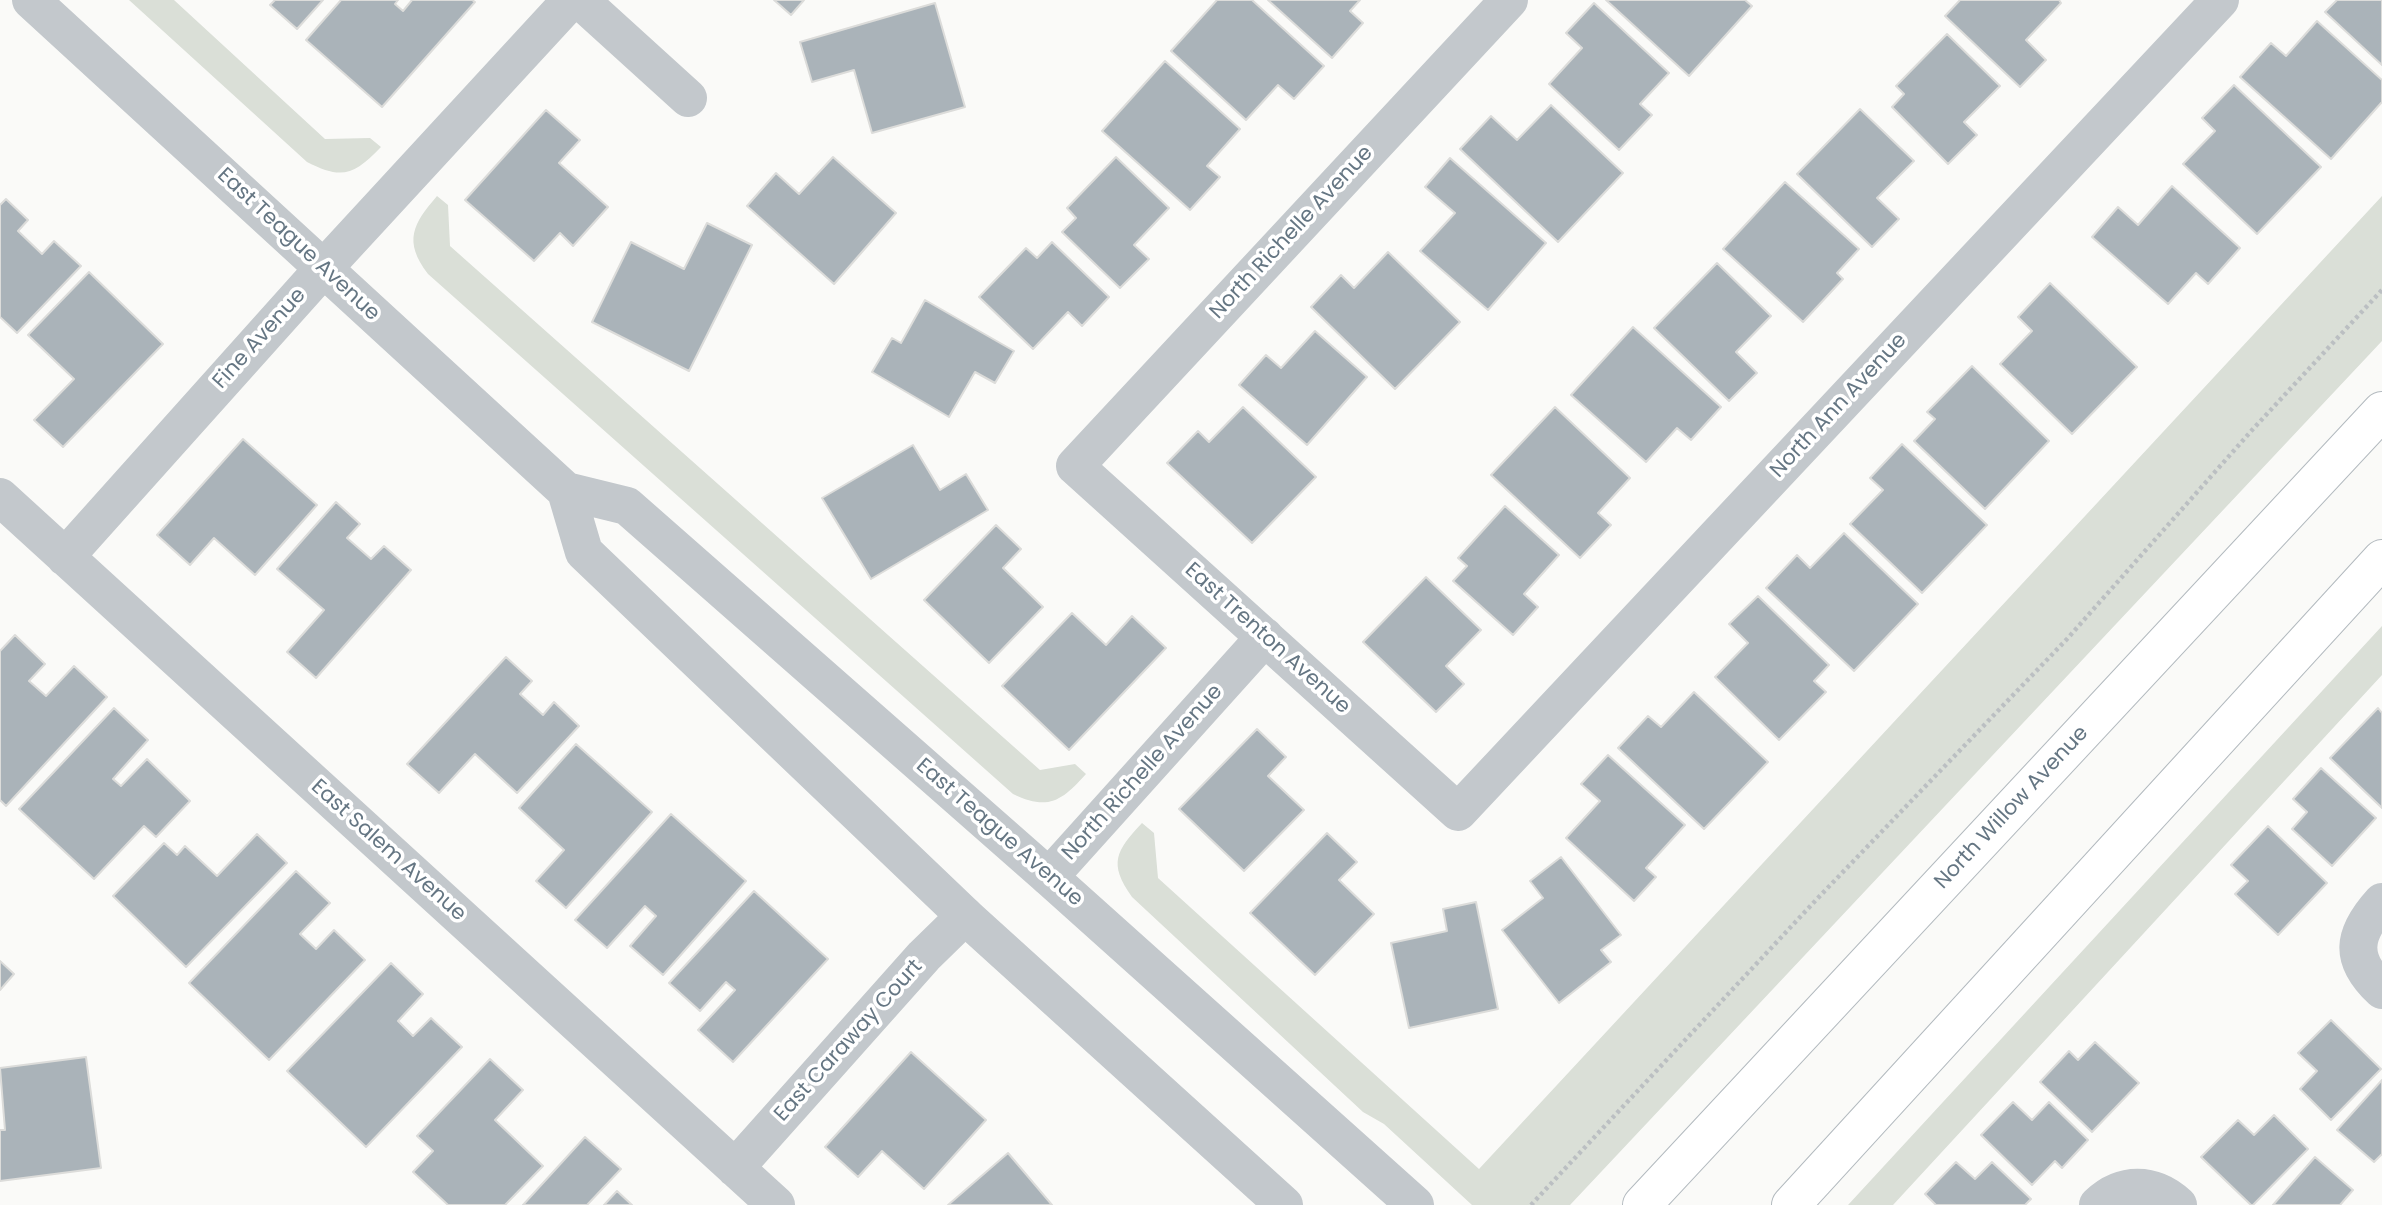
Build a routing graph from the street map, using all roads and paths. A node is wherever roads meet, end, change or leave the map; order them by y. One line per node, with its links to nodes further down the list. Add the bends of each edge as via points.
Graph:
1 (31, 0): 7 (street, East Teague Avenue)
2 (571, 0): 7 (street, Fine Avenue)
3 (580, 0): 6 (street)
4 (1509, 0): 10 (street, North Richelle Avenue)
5 (2220, 0): 16 (street, North Ann Avenue)
6 (688, 98)
7 (323, 269): 11 (street, East Teague Avenue); 13 (street, Fine Avenue)
8 (2382, 290): 25 (path, via 2058,649)
9 (2382, 411): 26 (main road, North Willow Avenue)
10 (1075, 466): 15 (street, East Trenton Avenue)
11 (566, 491): 17 (street, East Teague Avenue, via 628,506); 19 (street, via 584,552)
12 (0, 497): 13 (street, East Salem Avenue)
13 (65, 557): 21 (street, East Salem Avenue)
14 (2382, 559): 27 (main road)
15 (1265, 637): 16 (street, East Trenton Avenue); 17 (street, North Richelle Avenue)
16 (1458, 812)
17 (1049, 877): 24 (street, East Teague Avenue)
18 (2382, 902): 20 (street, via 2362,929 2357,950 2362,968)
19 (965, 916): 21 (street, East Caraway Court); 23 (street)
20 (2382, 990)
21 (735, 1168): 22 (street, East Salem Avenue)
22 (776, 1205)
23 (1284, 1205)
24 (1415, 1205)
25 (1531, 1205)
26 (1642, 1205)
27 (1791, 1205)
28 (2098, 1205): 29 (street, via 2118,1190 2135,1186 2154,1189)
29 (2178, 1205)

